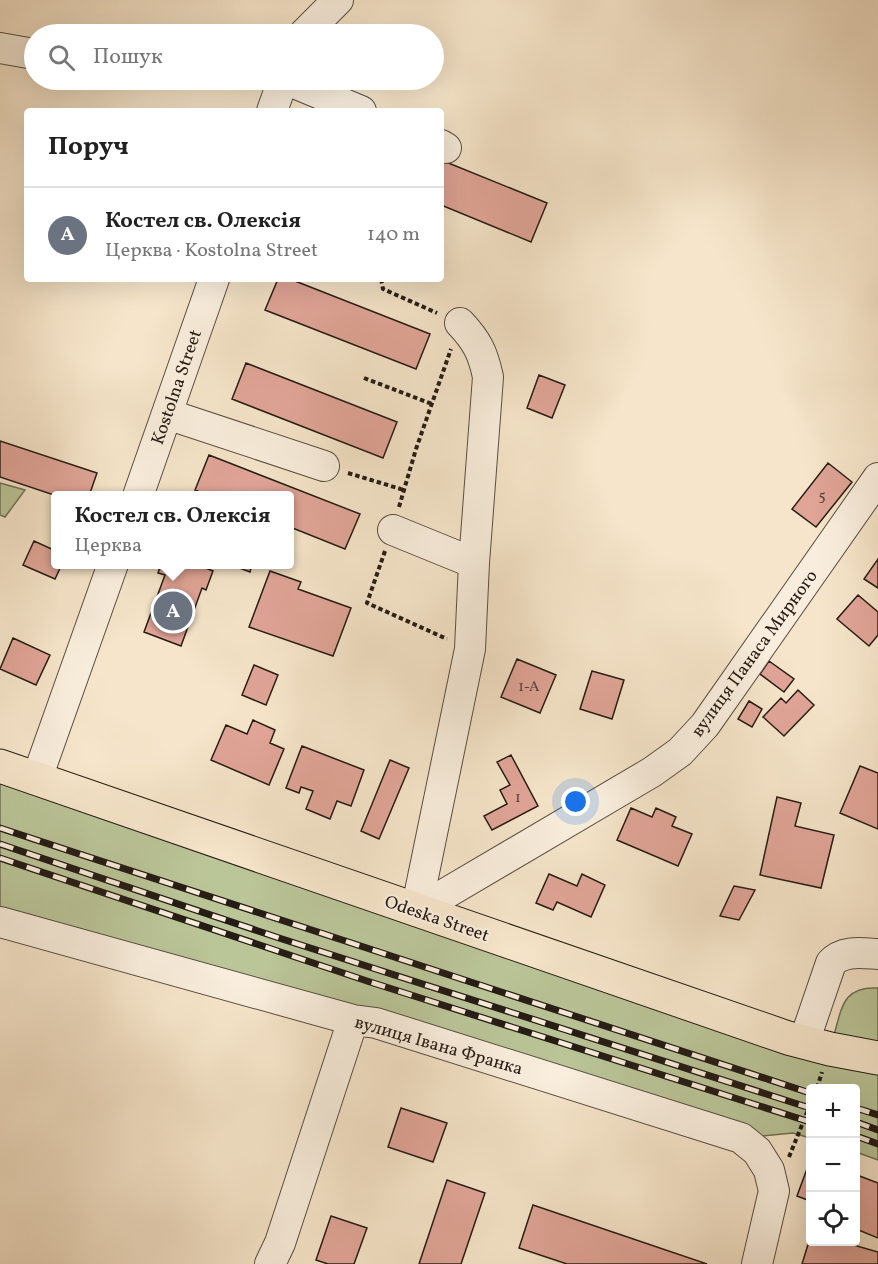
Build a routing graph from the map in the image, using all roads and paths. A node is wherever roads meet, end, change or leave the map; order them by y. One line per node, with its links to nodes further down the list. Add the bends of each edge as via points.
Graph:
1 (338, 0): 2 (street)
2 (314, 24)
3 (0, 48): 4 (street)
4 (24, 52)
5 (281, 90): 7 (street)
6 (310, 90): 8 (street)
7 (273, 108)
8 (354, 108)
9 (213, 282): 14 (street, Kostolna Street)
10 (382, 282): 11 (path, via 384,289)
11 (460, 323): 13 (path); 20 (street, via 484,356 488,377)
12 (364, 378): 13 (path)
13 (432, 404): 17 (path)
14 (167, 414): 15 (street); 18 (street, Kostolna Street)
15 (324, 466): 17 (path)
16 (878, 478): 25 (street, вулиця Панаса Мирного, via 705,725 680,752)
17 (404, 490): 19 (path)
18 (139, 491)
19 (393, 530): 20 (street); 22 (path, via 367,603)
20 (474, 563): 22 (street)
21 (111, 569): 24 (street)
22 (470, 649): 25 (street)
23 (0, 766): 24 (main road, Odeska Street)
24 (36, 778): 25 (main road, Odeska Street)
25 (416, 910): 29 (main road, Odeska Street)
26 (0, 922): 28 (street, вулиця Івана Франка)
27 (878, 954): 29 (street, via 836,957)
28 (353, 1020): 32 (street, вулиця Івана Франка, via 376,1023 741,1138 757,1151 769,1170); 33 (street)
29 (804, 1042): 30 (main road, Odeska Street)
30 (878, 1058)
31 (806, 1115): 32 (path)
32 (774, 1191): 34 (street)
33 (270, 1264)
34 (757, 1264)

